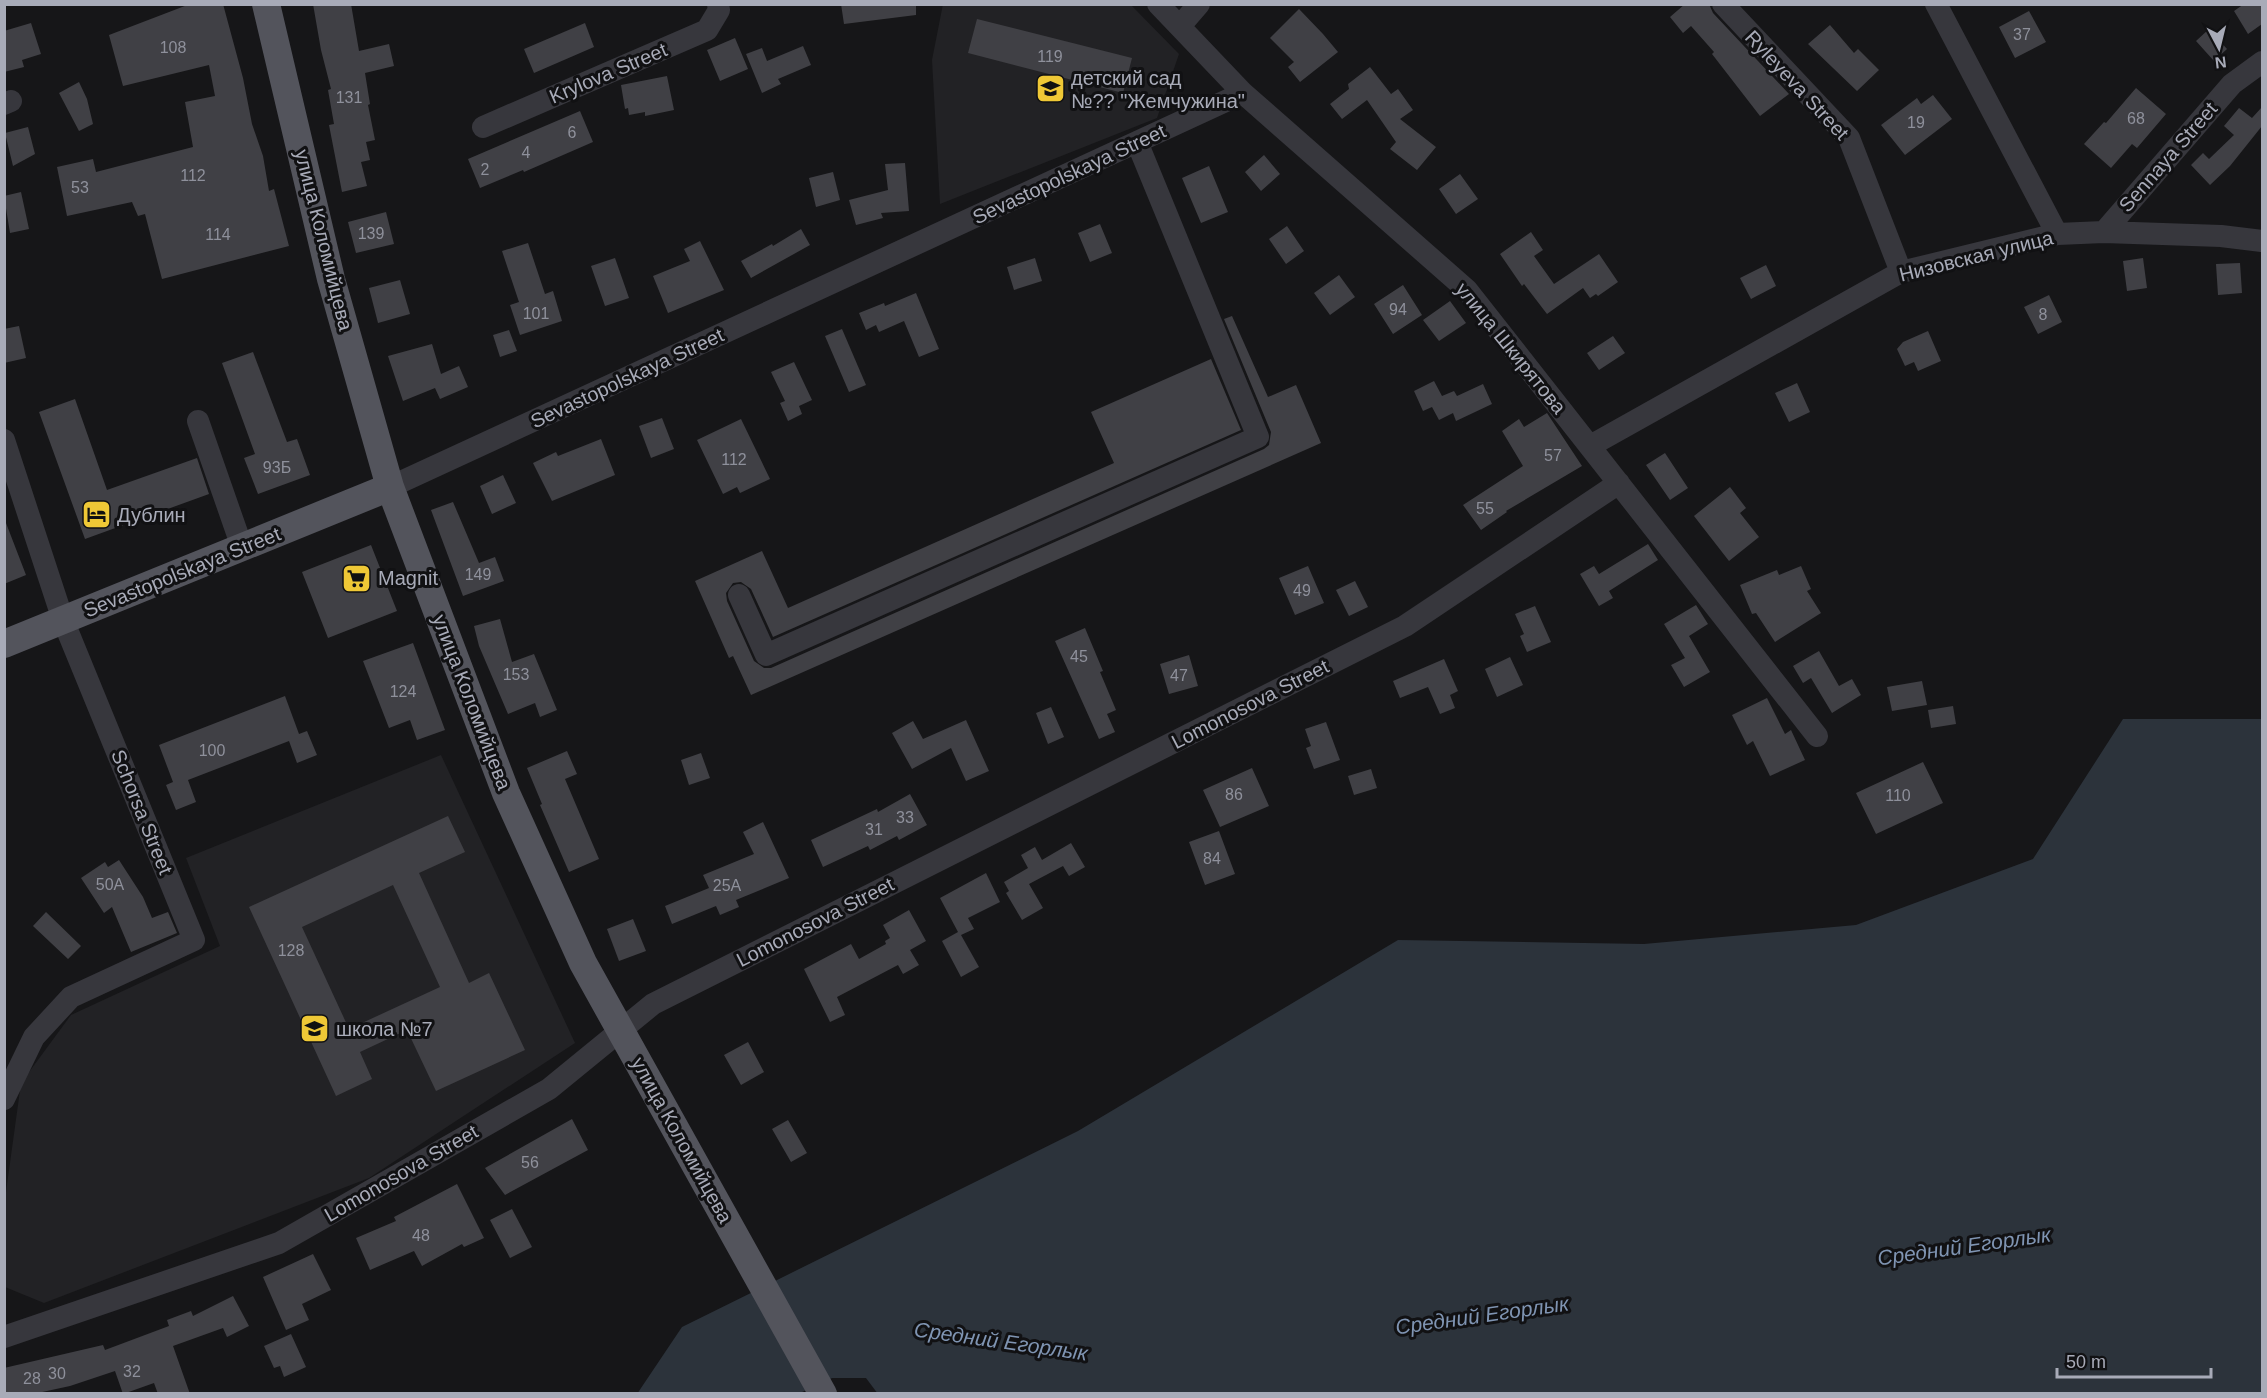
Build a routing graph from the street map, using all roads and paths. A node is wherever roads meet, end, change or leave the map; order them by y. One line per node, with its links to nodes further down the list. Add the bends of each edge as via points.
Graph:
1 (266, 4): 20 (main road, улица Коломийцева, via 332,279)
2 (718, 4): 10 (street, Krylova Street, via 719,10 707,30)
3 (1158, 4): 7 (street, улица Шкирятова)
4 (1199, 4): 7 (street)
5 (1723, 4): 15 (street, Ryleyeva Street, via 1849,138)
6 (1936, 4): 13 (street)
7 (1180, 26): 9 (street, улица Шкирятова)
8 (2262, 63): 12 (street, Sennaya Street, via 2232,84)
9 (1243, 93): 11 (street, Sevastopolskaya Street); 18 (street, улица Шкирятова, via 1467,290)
10 (483, 127)
11 (1137, 142): 20 (street, Sevastopolskaya Street); 22 (street, via 1258,437 766,655)
12 (2104, 232): 13 (street, Низовская улица); 14 (street, Низовская улица)
13 (2057, 234): 15 (street, Низовская улица)
14 (2262, 241)
15 (1901, 272): 18 (street, Низовская улица)
16 (198, 421): 21 (street)
17 (4, 440): 23 (street, Schorsa Street)
18 (1590, 446): 19 (street, улица Шкирятова)
19 (1619, 483): 25 (street, улица Шкирятова); 26 (street, Lomonosova Street, via 1405,626 653,1004)
20 (390, 487): 21 (main road, Sevastopolskaya Street); 26 (main road, улица Коломийцева, via 506,793 583,963)
21 (242, 547): 23 (main road, Sevastopolskaya Street)
22 (740, 595)
23 (63, 620): 24 (main road, Sevastopolskaya Street); 27 (street, Schorsa Street, via 194,940 71,997 33,1036)
24 (4, 644)
25 (1817, 736)
26 (621, 1030): 28 (street, Lomonosova Street, via 549,1089 279,1243); 29 (main road, улица Коломийцева)
27 (4, 1099)
28 (4, 1337)
29 (823, 1394)

